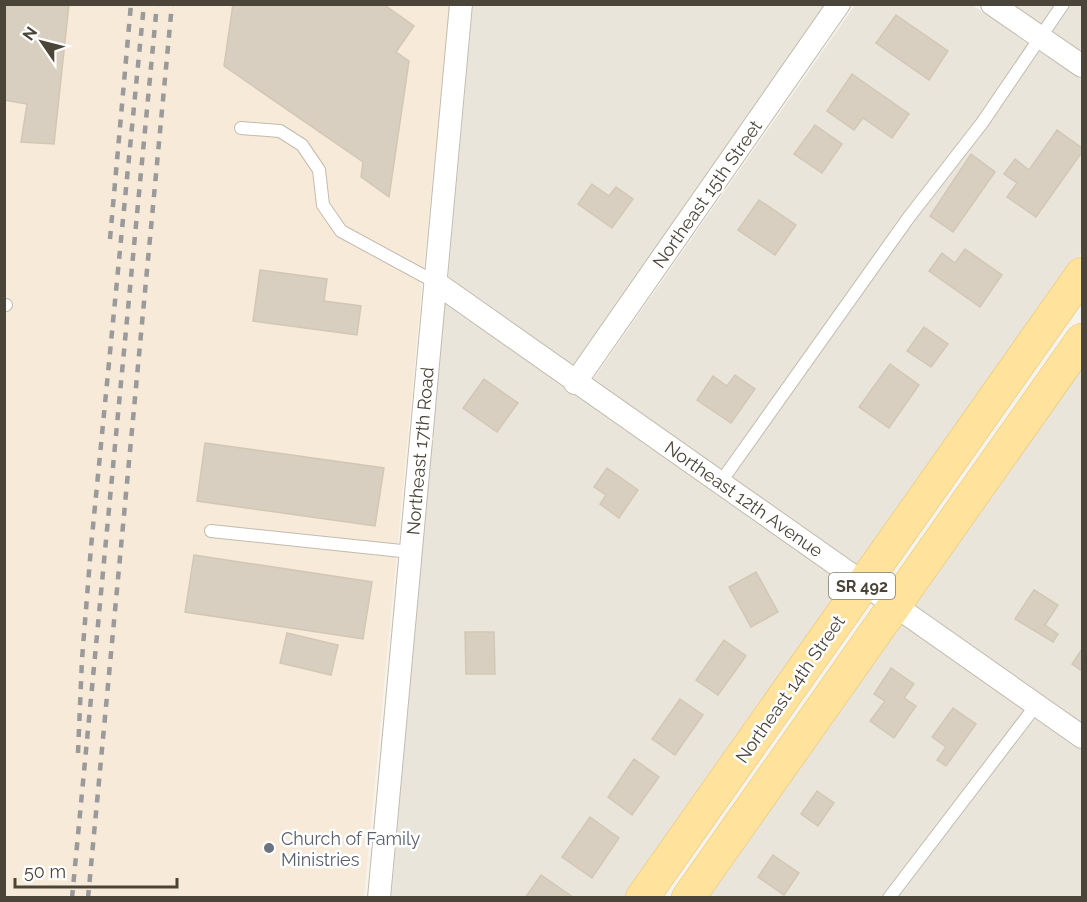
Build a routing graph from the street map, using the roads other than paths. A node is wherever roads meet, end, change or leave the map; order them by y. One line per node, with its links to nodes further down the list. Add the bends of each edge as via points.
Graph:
1 (461, 4): 9 (street, Northeast 17th Road)
2 (839, 4): 12 (street, Northeast 15th Street)
3 (992, 4): 5 (street)
4 (1063, 4): 5 (lane)
5 (1040, 37): 6 (street); 13 (lane, via 982,123 909,217)
6 (1083, 66)
7 (241, 128): 9 (lane, via 280,131 302,145 319,170 323,205 341,231)
8 (1083, 274): 10 (main road, Northeast 14th Street / SR 492)
9 (435, 282): 12 (street, Northeast 12th Avenue); 15 (street, Northeast 17th Road)
10 (1049, 322): 11 (street); 16 (main road, Northeast 14th Street / SR 492)
11 (1082, 343): 17 (main road, Northeast 14th Street / SR 492)
12 (575, 383): 13 (street, Northeast 12th Avenue)
13 (720, 483): 16 (street, Northeast 12th Avenue)
14 (211, 531): 15 (lane)
15 (411, 552): 20 (street, Northeast 17th Road)
16 (864, 583): 17 (street, Northeast 12th Avenue); 21 (main road, Northeast 14th Street / SR 492)
17 (894, 604): 18 (street, Northeast 12th Avenue); 22 (main road, Northeast 14th Street / SR 492)
18 (1036, 704): 19 (street, Northeast 12th Avenue); 23 (lane)
19 (1083, 737)
20 (379, 897)
21 (642, 897)
22 (688, 897)
23 (889, 897)

